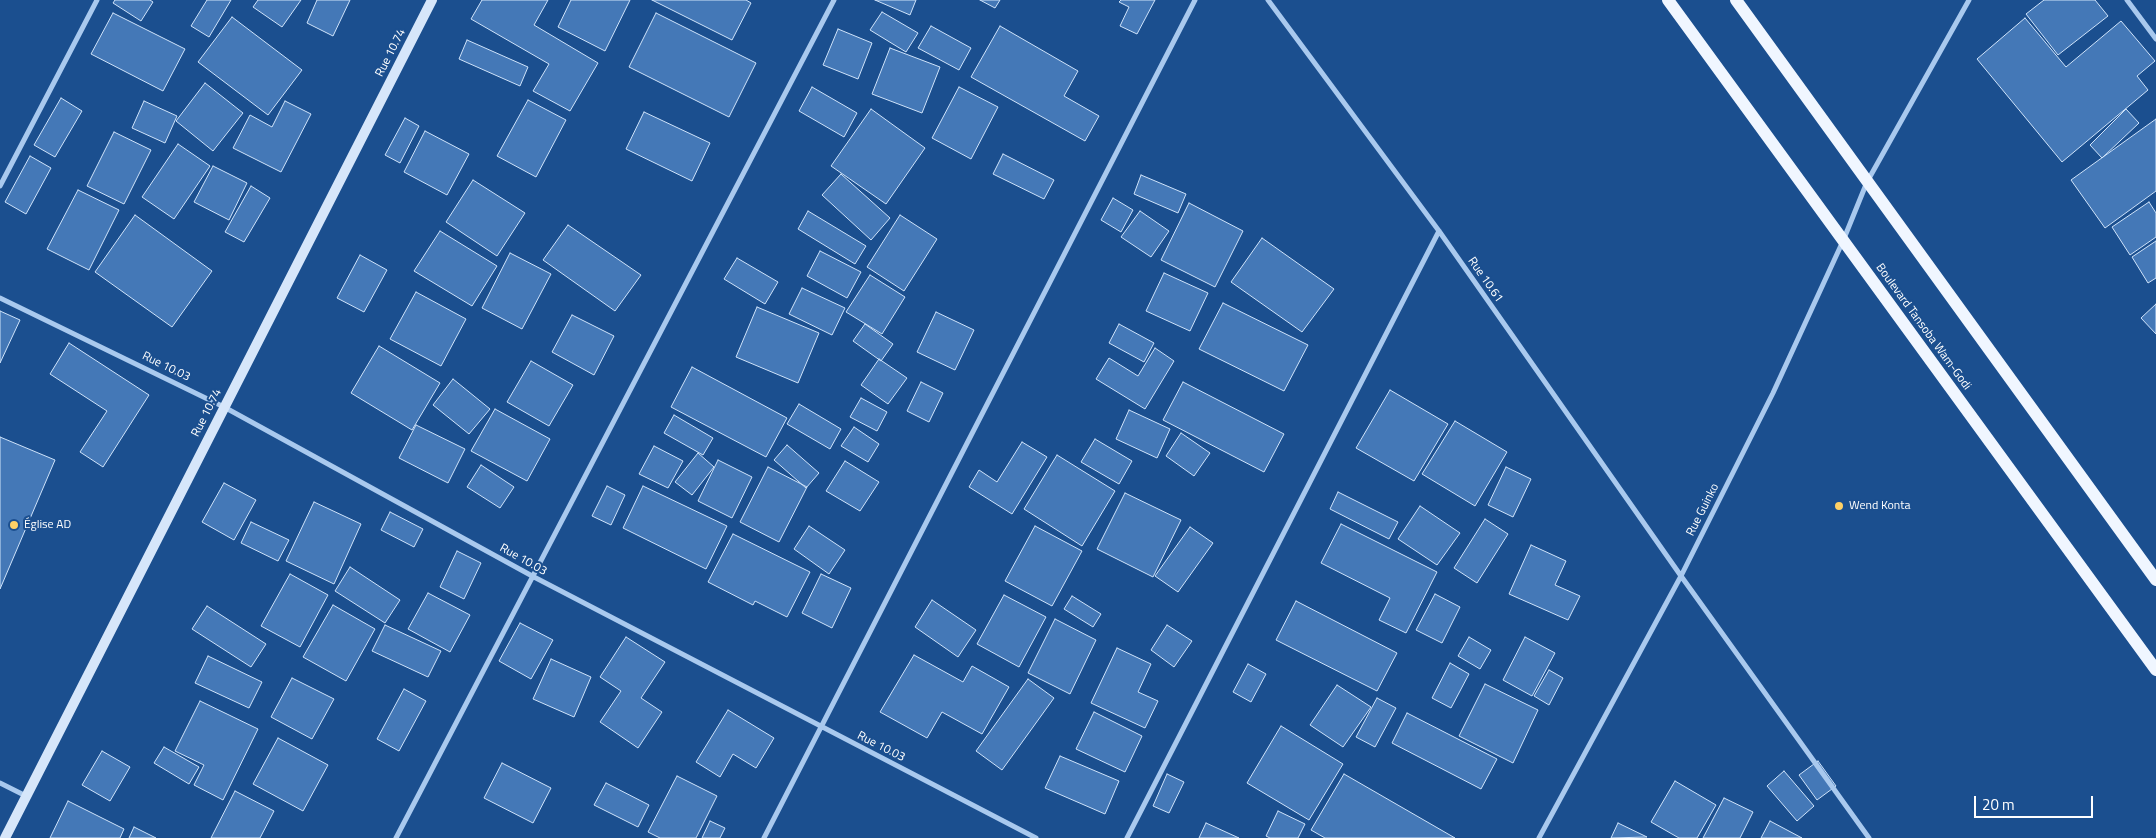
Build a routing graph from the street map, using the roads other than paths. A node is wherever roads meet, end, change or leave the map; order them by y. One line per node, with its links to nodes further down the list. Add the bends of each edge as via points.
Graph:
1 (97, 0): 12 (street)
2 (432, 0): 16 (main road, Rue 10.74)
3 (834, 0): 18 (street)
4 (1195, 0): 21 (street)
5 (1268, 0): 13 (street, Rue 10.61)
6 (1668, 0): 14 (main road, Boulevard Tansoba Wam-Godi)
7 (1736, 0): 11 (main road)
8 (1969, 0): 11 (street, Rue Guinko)
9 (2127, 0): 10 (street)
10 (2156, 39)
11 (1867, 182): 14 (street, Rue Guinko); 19 (main road)
12 (0, 186)
13 (1439, 231): 17 (street, Rue 10.61); 28 (street)
14 (1843, 241): 17 (street, Rue Guinko, via 1773,393); 20 (main road, Boulevard Tansoba Wam-Godi)
15 (0, 298): 16 (street, Rue 10.03)
16 (224, 407): 18 (street, Rue 10.03); 23 (main road, Rue 10.74)
17 (1681, 576): 29 (street, Rue Guinko); 30 (street, Rue 10.61)
18 (534, 577): 21 (street, Rue 10.03); 25 (street)
19 (2156, 580)
20 (2156, 670)
21 (821, 727): 26 (street); 27 (street, Rue 10.03)
22 (0, 782): 23 (street)
23 (26, 796): 24 (main road, Rue 10.74)
24 (4, 838)
25 (396, 838)
26 (764, 838)
27 (1036, 838)
28 (1127, 838)
29 (1540, 838)
30 (1869, 838)

